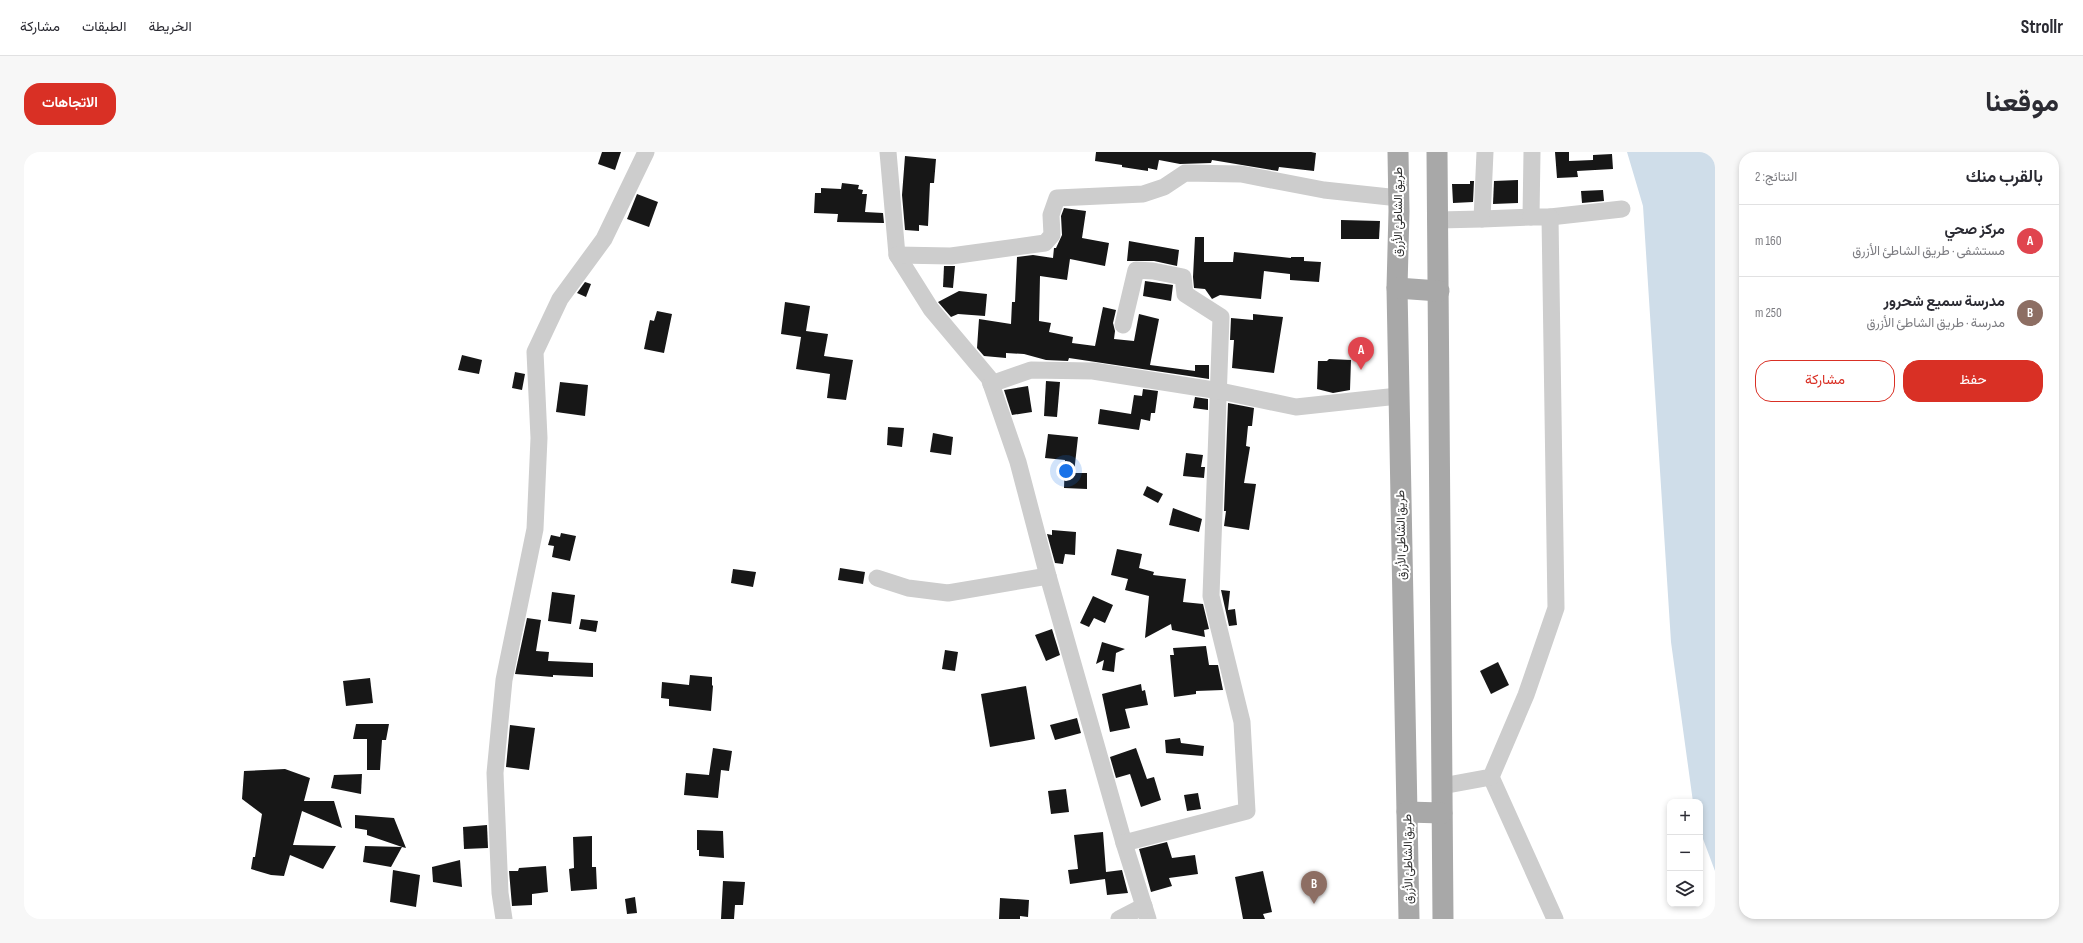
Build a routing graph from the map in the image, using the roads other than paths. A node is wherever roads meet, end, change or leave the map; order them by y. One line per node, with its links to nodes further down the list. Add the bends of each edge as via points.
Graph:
1 (646, 152): 28 (street, via 604,240 560,299 535,352 539,438 535,529 504,680 495,773 500,893)
2 (888, 152): 13 (street)
3 (1398, 152): 7 (main road, طريق الشاطئ الأزرق)
4 (1437, 152): 12 (main road)
5 (1485, 152): 11 (street)
6 (1532, 152): 9 (street)
7 (1399, 198): 13 (street, via 1324,190 1241,174 1185,172 1164,187 1143,194 1057,198 1051,216 1052,235 1045,243 951,256); 14 (main road, طريق الشاطئ الأزرق)
8 (1622, 209): 10 (street)
9 (1531, 217): 10 (street); 11 (street)
10 (1550, 217): 22 (street, via 1556,608 1526,695)
11 (1482, 219): 12 (street)
12 (1438, 220): 15 (main road)
13 (897, 255): 17 (street, via 931,309 989,378)
14 (1397, 288): 15 (main road); 19 (main road, طريق الشاطئ الأزرق)
15 (1439, 291): 23 (main road)
16 (1123, 325): 18 (street, via 1136,270 1183,277 1185,294 1221,316)
17 (991, 384): 18 (street, via 1031,370 1093,370); 20 (street, via 1018,462)
18 (1220, 391): 19 (street, via 1296,407); 26 (street, via 1211,596 1242,722 1247,811)
19 (1398, 396): 24 (main road, طريق الشاطئ الأزرق)
20 (1048, 576): 21 (street, via 948,593 908,588); 26 (street)
21 (877, 578)
22 (1491, 777): 23 (street); 32 (street)
23 (1442, 786): 25 (main road)
24 (1407, 812): 25 (main road); 30 (main road, طريق الشاطئ الأزرق)
25 (1442, 813): 31 (main road)
26 (1124, 843): 27 (street)
27 (1146, 912): 29 (street)
28 (504, 919)
29 (1119, 919)
30 (1409, 919)
31 (1443, 919)
32 (1555, 919)

